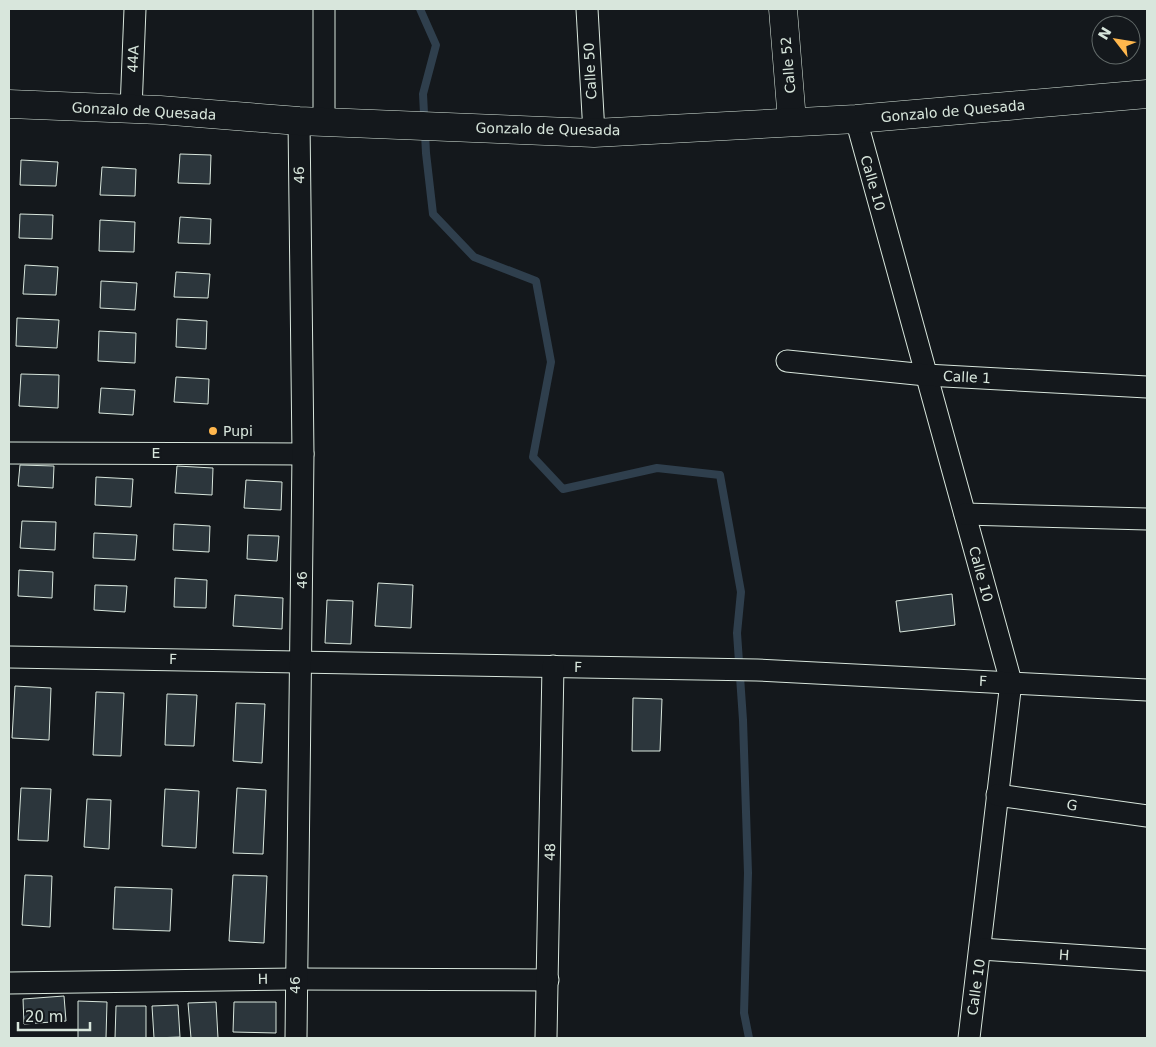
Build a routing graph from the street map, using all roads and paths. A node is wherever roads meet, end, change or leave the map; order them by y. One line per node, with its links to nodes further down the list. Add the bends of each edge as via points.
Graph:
1 (135, 9): 7 (street, 44A)
2 (324, 9): 9 (street, 46)
3 (587, 9): 11 (street, Calle 50)
4 (783, 9): 10 (street, Calle 52)
5 (1147, 94): 8 (street, Gonzalo de Quesada)
6 (9, 104): 7 (street, Gonzalo de Quesada)
7 (131, 109): 9 (street, Gonzalo de Quesada)
8 (856, 119): 10 (street, Gonzalo de Quesada); 13 (street, Calle 10)
9 (311, 121): 11 (street, Gonzalo de Quesada); 16 (street, 46)
10 (792, 121): 11 (street, Gonzalo de Quesada)
11 (594, 133)
12 (787, 362): 13 (street, Calle 1)
13 (926, 375): 14 (street, Calle 1); 17 (street, Calle 10)
14 (1147, 387)
15 (9, 453): 16 (street, E)
16 (303, 454): 20 (street, 46)
17 (965, 514): 18 (street); 22 (street, Calle 10)
18 (1147, 519)
19 (9, 657): 20 (street, F)
20 (302, 662): 21 (street, F); 28 (street, 46)
21 (553, 666): 22 (street, F, via 757,670); 29 (street, 48)
22 (1011, 682): 23 (street, F); 24 (street, Calle 10)
23 (1147, 690)
24 (997, 795): 25 (street, G); 26 (street, Calle 10)
25 (1147, 816)
26 (981, 949): 27 (street, H); 33 (street, Calle 10)
27 (1147, 960)
28 (295, 979): 29 (street, H); 30 (street, H); 31 (street, 46)
29 (548, 980): 32 (street, 48)
30 (9, 983)
31 (296, 1038)
32 (546, 1038)
33 (969, 1038)

